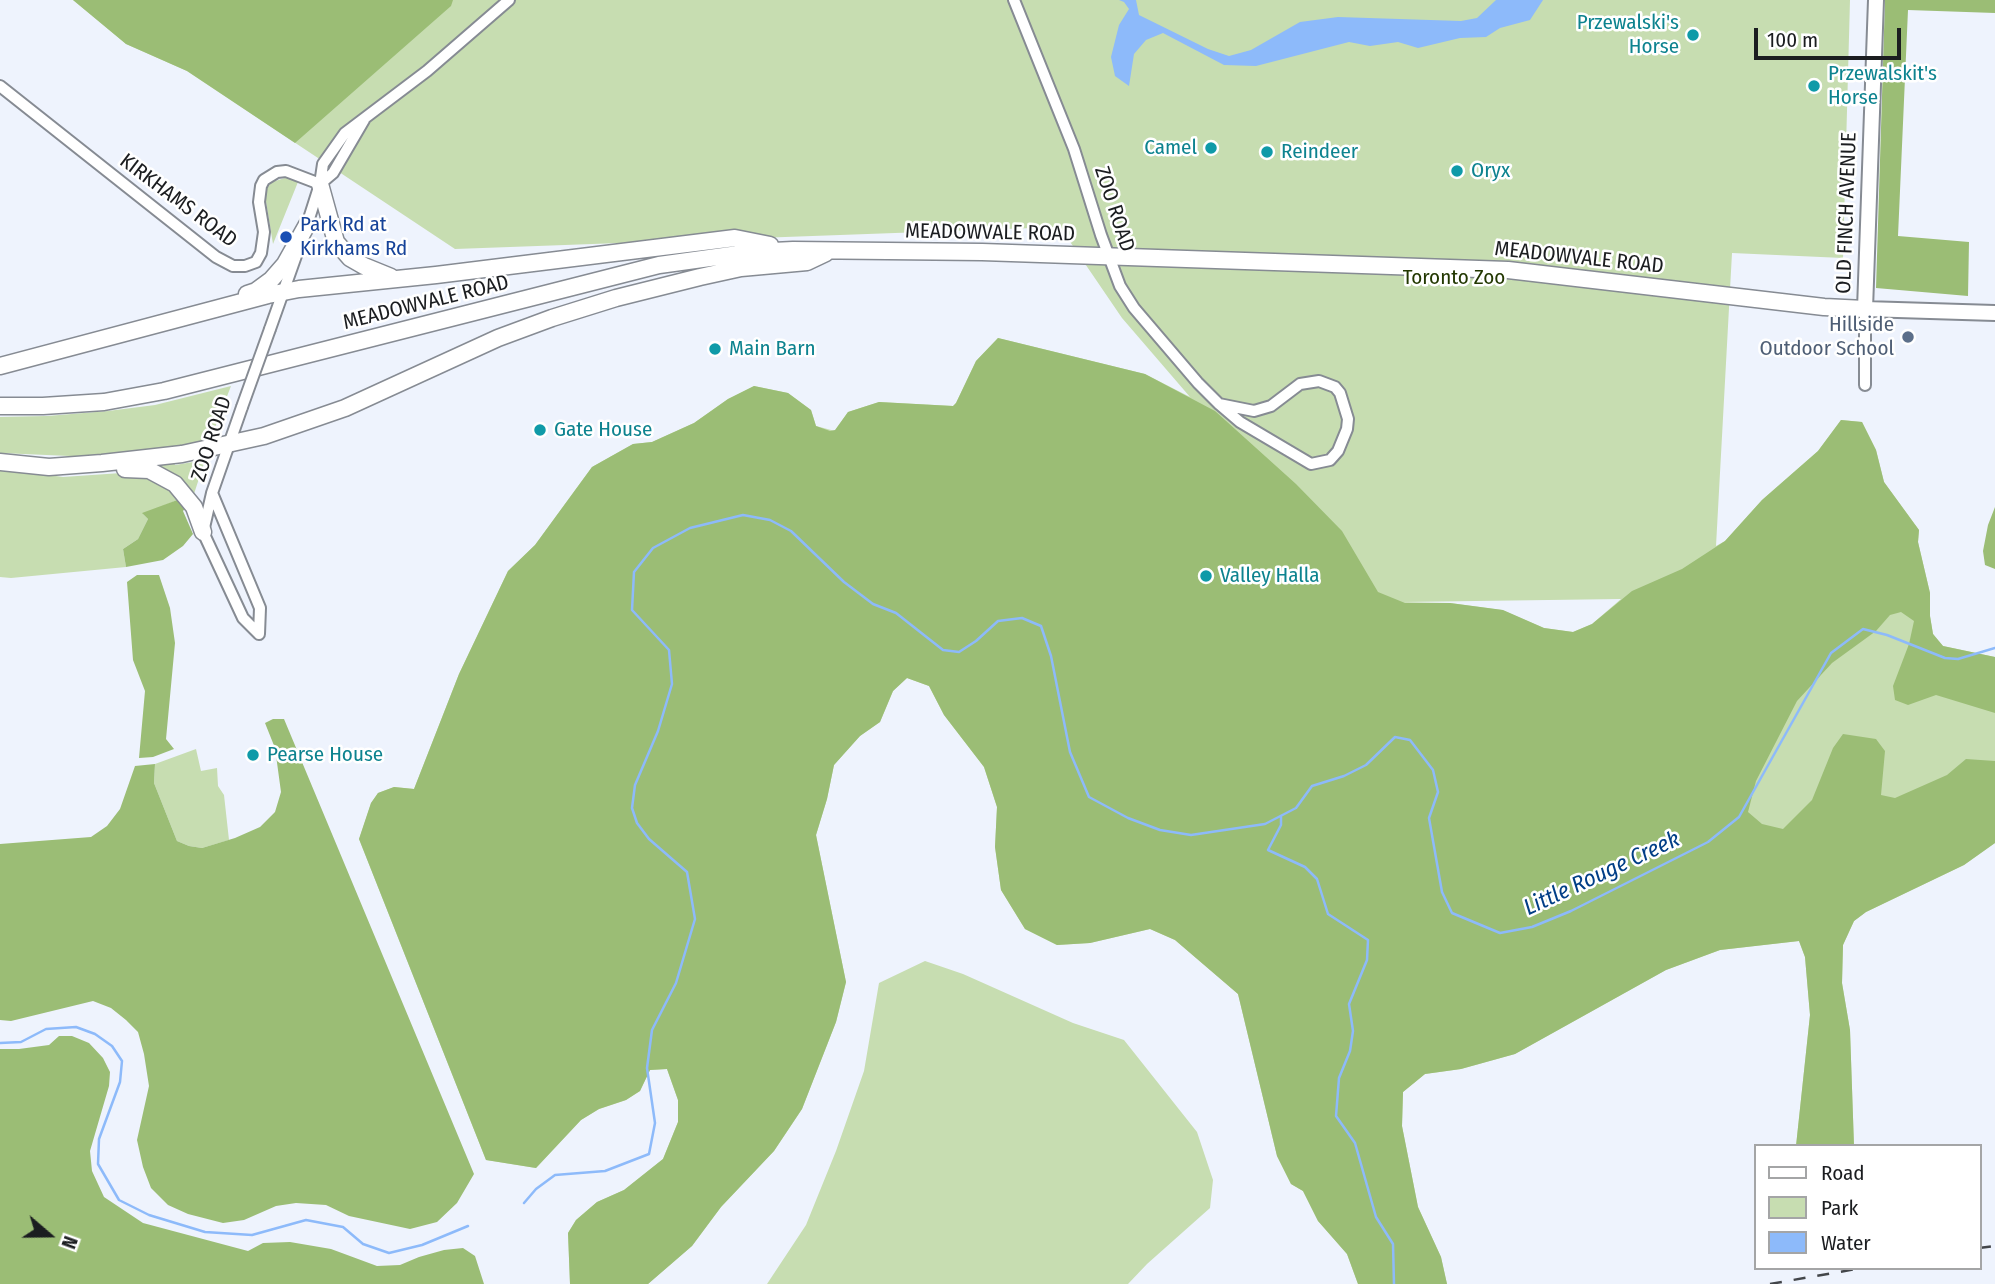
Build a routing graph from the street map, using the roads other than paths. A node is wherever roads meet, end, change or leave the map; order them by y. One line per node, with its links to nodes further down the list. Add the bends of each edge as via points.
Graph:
1 (509, 0): 5 (street, ZOO ROAD, via 365,117 333,173)
2 (1014, 0): 9 (street, ZOO ROAD, via 1074,149)
3 (1876, 0): 12 (street, OLD FINCH AVENUE)
4 (0, 86): 5 (street, KIRKHAMS ROAD, via 233,266 256,262 261,253 264,232 259,202 264,180 286,171)
5 (320, 184): 6 (street, ZOO ROAD); 10 (main road, via 336,242 364,267)
6 (308, 223): 11 (street, ZOO ROAD); 14 (main road, via 271,281)
7 (793, 250): 8 (main road, MEADOWVALE ROAD); 10 (main road, via 736,238); 18 (main road, MEADOWVALE ROAD, via 659,265 164,391 104,402)
8 (832, 250): 9 (main road, MEADOWVALE ROAD); 19 (main road, via 807,262 741,268 552,318 345,408)
9 (1109, 256): 12 (main road, MEADOWVALE ROAD, via 1508,270); 17 (street, ZOO ROAD, via 1134,308)
10 (396, 279): 11 (main road)
11 (284, 292): 14 (main road); 19 (street, ZOO ROAD, bridge)
12 (1865, 309): 13 (street, MEADOWVALE ROAD); 16 (street, OLD FINCH AVENUE)
13 (1995, 313)
14 (185, 317): 15 (main road)
15 (0, 366)
16 (1865, 385)
17 (1219, 404): 17 (street, ZOO ROAD, via 1240,422 1311,464 1330,460 1339,451 1347,429 1340,393 1319,381 1300,384 1271,406 1254,411)
18 (0, 406)
19 (229, 444): 21 (main road); 22 (street, ZOO ROAD)
20 (0, 462): 21 (main road)
21 (49, 467): 23 (main road, via 149,470 175,484 194,507)
22 (212, 493): 23 (street); 23 (street, ZOO ROAD, via 260,608 259,634 243,618)
23 (203, 532)

